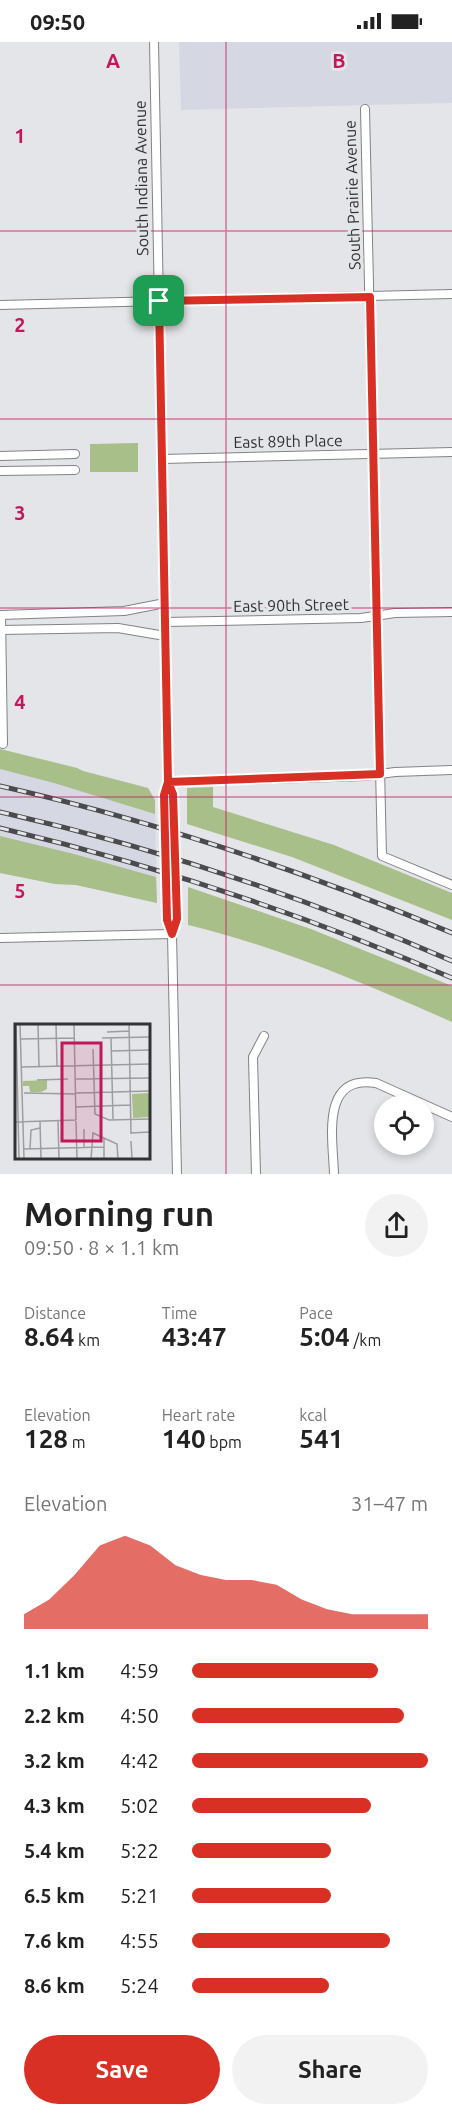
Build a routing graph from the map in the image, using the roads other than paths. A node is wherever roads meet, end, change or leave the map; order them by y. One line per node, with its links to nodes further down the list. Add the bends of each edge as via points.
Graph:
1 (154, 42): 5 (street, South Indiana Avenue)
2 (365, 109): 4 (street, South Prairie Avenue)
3 (452, 294): 4 (street)
4 (370, 297): 5 (street); 8 (street, South Prairie Avenue)
5 (159, 301): 6 (street); 11 (street, South Indiana Avenue)
6 (0, 304)
7 (452, 452): 8 (street, East 89th Place)
8 (373, 453): 11 (street, East 89th Place); 17 (street, South Prairie Avenue)
9 (75, 454): 10 (street)
10 (0, 456)
11 (162, 459): 14 (street, South Indiana Avenue)
12 (75, 470): 13 (street)
13 (0, 471)
14 (165, 603): 16 (street, via 124,611); 18 (street, South Indiana Avenue)
15 (452, 612): 17 (street, East 90th Street)
16 (0, 615): 19 (street)
17 (377, 616): 18 (street, East 90th Street); 23 (street, South Prairie Avenue)
18 (165, 622): 20 (street, South Indiana Avenue)
19 (1, 630): 20 (street, via 118,628); 21 (street)
20 (165, 636): 24 (street, South Indiana Avenue)
21 (3, 744)
22 (452, 770): 23 (street)
23 (380, 774): 24 (street); 25 (street, South Prairie Avenue, via 382,856)
24 (168, 782): 26 (street, South Indiana Avenue, via 164,795 167,920)
25 (452, 885)
26 (172, 934): 27 (street); 30 (street, South Indiana Avenue)
27 (0, 938)
28 (264, 1036): 31 (street, via 253,1057)
29 (452, 1117): 32 (street, via 376,1083 364,1081 347,1087 339,1095 333,1113)
30 (177, 1174)
31 (256, 1174)
32 (334, 1174)

